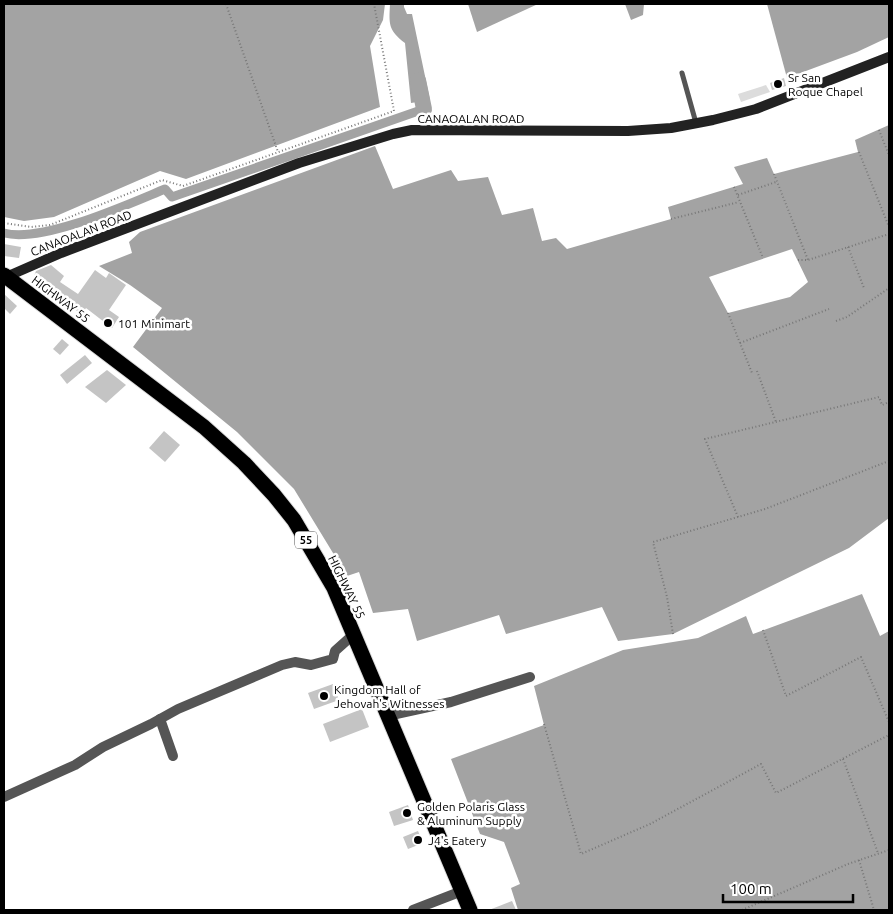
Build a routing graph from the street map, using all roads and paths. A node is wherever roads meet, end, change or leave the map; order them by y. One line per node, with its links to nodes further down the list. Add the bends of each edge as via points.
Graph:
1 (226, 4): 7 (path)
2 (374, 4): 7 (path, via 394,111)
3 (889, 57): 5 (street, CANAOALAN ROAD, via 756,108)
4 (682, 73): 5 (lane)
5 (696, 123): 23 (street, CANAOALAN ROAD, via 635,131 412,130 393,134 299,163)
6 (879, 130): 9 (path)
7 (278, 152): 16 (path, via 183,186 162,180 50,225)
8 (859, 152): 17 (path)
9 (889, 155)
10 (774, 174): 22 (path)
11 (777, 182): 13 (path)
12 (734, 187): 13 (path)
13 (738, 195): 14 (path)
14 (740, 202): 15 (path); 20 (path)
15 (671, 219)
16 (4, 224)
17 (889, 228)
18 (889, 234): 19 (path)
19 (848, 247): 22 (path); 24 (path)
20 (763, 258)
21 (798, 260): 22 (path)
22 (808, 260)
23 (5, 276): 37 (highway, HIGHWAY 55 / 55, via 204,427 244,463 294,520 334,588)
24 (864, 288)
25 (889, 288): 28 (path)
26 (829, 309): 29 (path)
27 (728, 313): 29 (path)
28 (836, 321)
29 (740, 343): 31 (path)
30 (757, 371): 33 (path)
31 (752, 373)
32 (889, 402): 33 (path, via 882,405 879,397)
33 (776, 422): 35 (path, via 705,439)
34 (889, 461): 35 (path)
35 (738, 517): 38 (path, via 653,542)
36 (763, 630): 42 (path, via 786,696 861,657)
37 (354, 634): 40 (highway, HIGHWAY 55 / 55); 41 (street, via 335,652 333,659 311,665 295,662 282,665)
38 (673, 634)
39 (530, 678): 40 (street, via 451,702)
40 (386, 716): 51 (highway, HIGHWAY 55 / 55)
41 (160, 719): 45 (street); 47 (street, via 103,747 75,765)
42 (889, 722)
43 (544, 724): 46 (path, via 582,854 650,824 761,764 776,794)
44 (889, 735): 46 (path)
45 (173, 756)
46 (842, 759): 49 (path)
47 (4, 797)
48 (889, 850): 49 (path)
49 (878, 854): 50 (path)
50 (859, 860): 54 (path); 55 (path)
51 (462, 891): 52 (street); 53 (highway, HIGHWAY 55 / 55)
52 (413, 910)
53 (470, 910)
54 (742, 910)
55 (874, 910)

